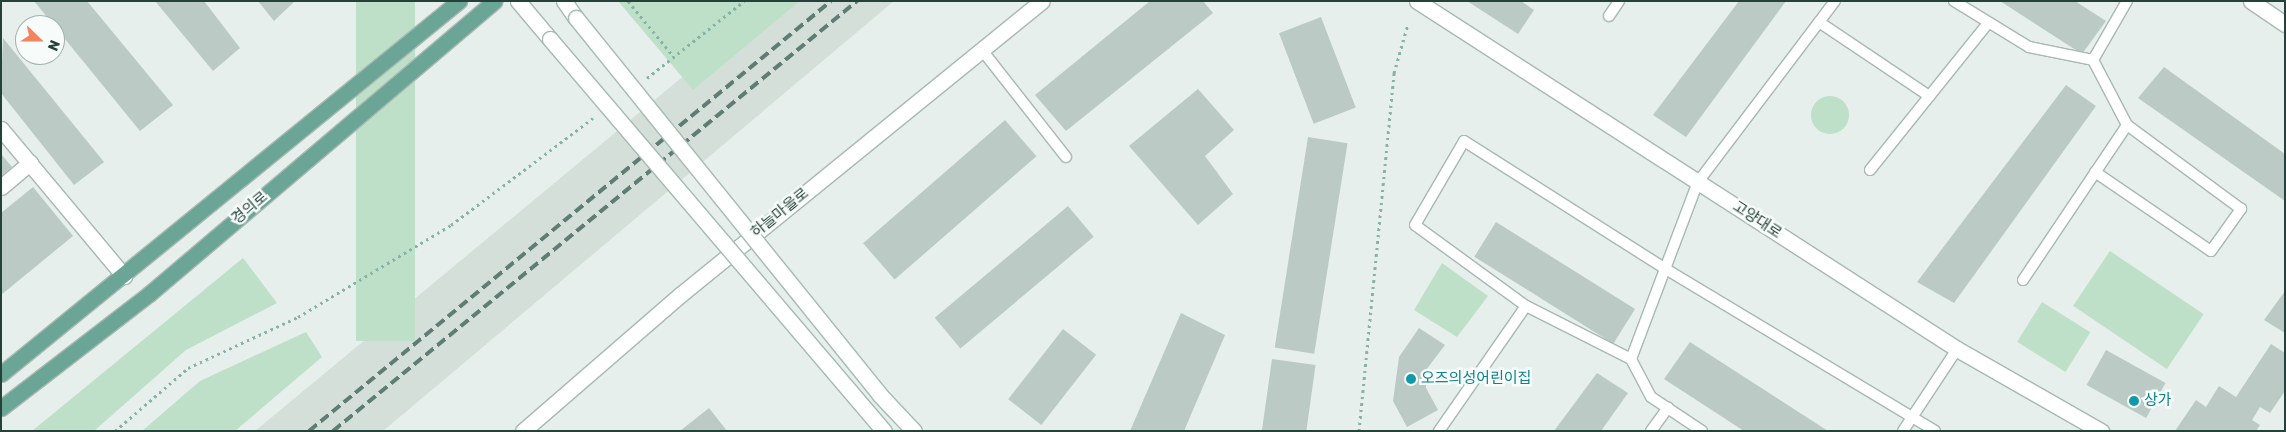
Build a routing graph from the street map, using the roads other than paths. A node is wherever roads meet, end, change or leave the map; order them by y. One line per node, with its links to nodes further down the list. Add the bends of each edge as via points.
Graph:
1 (459, 1): 28 (main road, 경의로)
2 (495, 1): 34 (main road, 경의로, via 148,294)
3 (518, 1): 38 (main road, bridge)
4 (564, 1): 39 (main road, bridge, via 879,394)
5 (1042, 1): 16 (main road, 하늘마을로)
6 (1417, 1): 25 (main road, 고양대로)
7 (1619, 1): 12 (lane)
8 (1835, 1): 13 (lane)
9 (1954, 1): 14 (lane)
10 (2127, 1): 17 (lane)
11 (2252, 1): 15 (main road)
12 (1608, 16)
13 (1819, 22): 18 (lane); 25 (lane)
14 (1988, 23): 17 (lane, via 2029,47); 18 (lane)
15 (2285, 24)
16 (982, 50): 21 (lane); 37 (main road, 하늘마을로, via 680,295)
17 (2093, 60): 19 (lane)
18 (1929, 96): 23 (lane)
19 (2127, 125): 24 (lane); 24 (lane, via 2241,209 2211,251)
20 (1, 128): 22 (main road)
21 (1066, 156)
22 (30, 163): 26 (main road); 28 (main road)
23 (1870, 170)
24 (2095, 172): 29 (lane)
25 (1698, 182): 27 (lane); 31 (main road, 고양대로)
26 (1, 187)
27 (1664, 268): 30 (lane, via 1464,141 1415,225); 32 (lane); 36 (lane)
28 (124, 276): 33 (main road, 경의로)
29 (2023, 280)
30 (1526, 306): 32 (lane); 40 (lane)
31 (1957, 348): 36 (lane); 45 (main road, 고양대로)
32 (1631, 359): 35 (lane, via 1651,397)
33 (1, 374)
34 (1, 408)
35 (1668, 408): 41 (lane); 42 (lane)
36 (1912, 418): 43 (lane); 44 (lane)
37 (523, 431)
38 (884, 431)
39 (914, 431)
40 (1438, 431)
41 (1651, 431)
42 (1702, 431)
43 (1903, 431)
44 (1935, 431)
45 (2101, 431)

